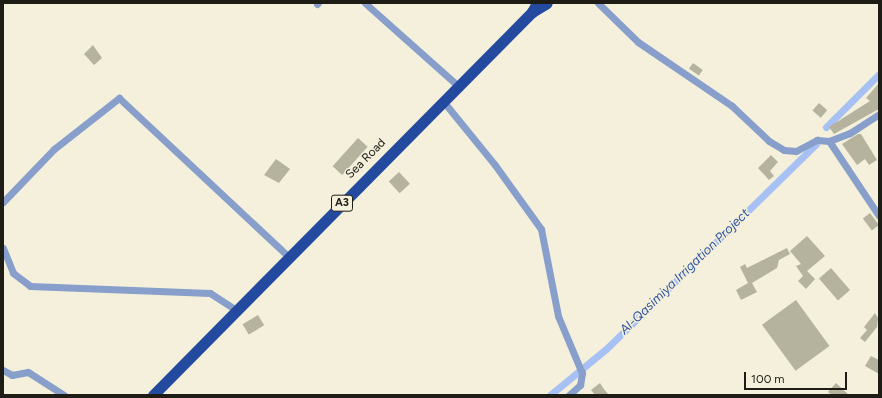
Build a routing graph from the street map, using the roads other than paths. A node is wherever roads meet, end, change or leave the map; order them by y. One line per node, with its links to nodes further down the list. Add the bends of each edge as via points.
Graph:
1 (365, 3): 5 (street)
2 (547, 3): 4 (highway, Sea Road / A3)
3 (598, 3): 8 (street, via 638,42 732,106 778,148 796,151 818,140)
4 (535, 7): 5 (highway, Sea Road / A3)
5 (458, 86): 6 (highway, Sea Road / A3)
6 (443, 101): 12 (highway, Sea Road / A3); 17 (street, via 495,165 541,229 558,316 581,369 580,385)
7 (879, 114): 8 (street, via 850,133)
8 (829, 141): 10 (street)
9 (3, 202): 12 (street, via 54,149 119,98)
10 (879, 216)
11 (3, 248): 13 (street, via 13,273 30,286 210,293)
12 (288, 256): 13 (highway, Sea Road / A3)
13 (236, 310): 16 (highway, Sea Road / A3)
14 (3, 370): 15 (street, via 12,375 28,372)
15 (64, 395)
16 (153, 395)
17 (569, 395)

